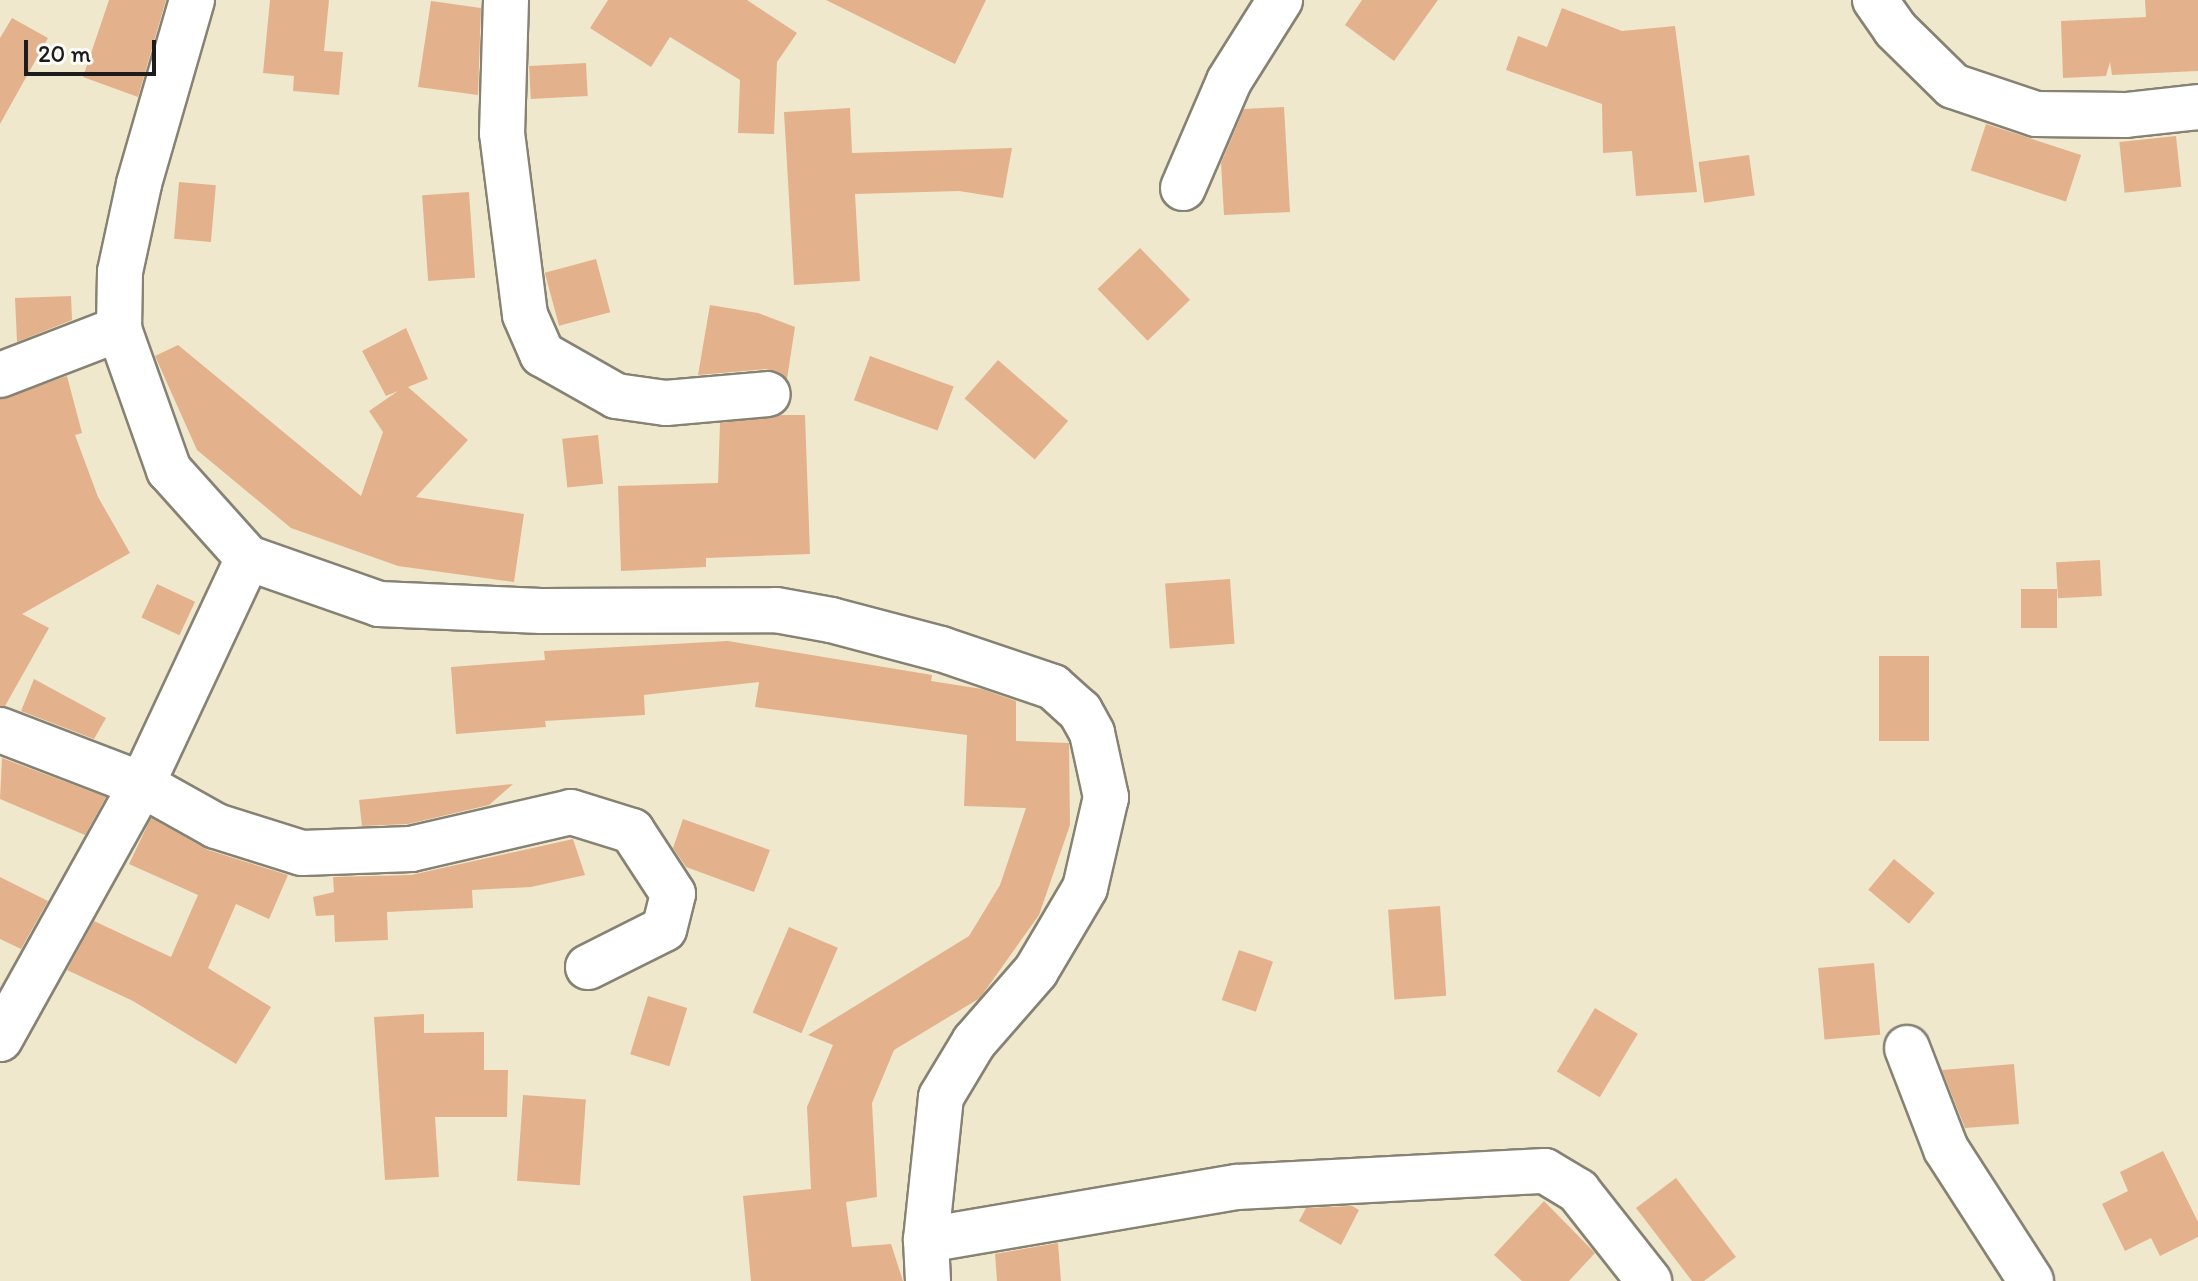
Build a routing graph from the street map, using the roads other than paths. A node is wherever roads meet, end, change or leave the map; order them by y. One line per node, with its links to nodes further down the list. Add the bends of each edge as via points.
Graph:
1 (192, 0): 7 (main road, via 139,184 120,272)
2 (506, 0): 9 (main road, via 502,133 525,315 542,354 616,396 666,403)
3 (1280, 0): 6 (main road, via 1229,81)
4 (1875, 0): 5 (main road, via 1895,29 1953,86 2036,114 2126,115)
5 (2198, 107)
6 (1183, 188)
7 (119, 329): 8 (main road); 10 (main road, via 169,470)
8 (0, 375)
9 (768, 394)
10 (248, 558): 12 (main road); 16 (main road, via 379,604 541,611 776,610 818,617 941,649 1053,687 1080,711 1092,733 1106,797 1085,888 1036,971 974,1042 941,1097)
11 (0, 730): 12 (main road)
12 (141, 784): 13 (main road, via 216,826 302,853 411,849 571,812 632,831 673,894 664,929); 14 (main road)
13 (588, 967)
14 (0, 1039)
15 (1907, 1048): 18 (main road, via 1946,1149)
16 (927, 1260): 17 (main road, via 1237,1187 1545,1171 1578,1191)
17 (1634, 1276)
18 (2031, 1281)

